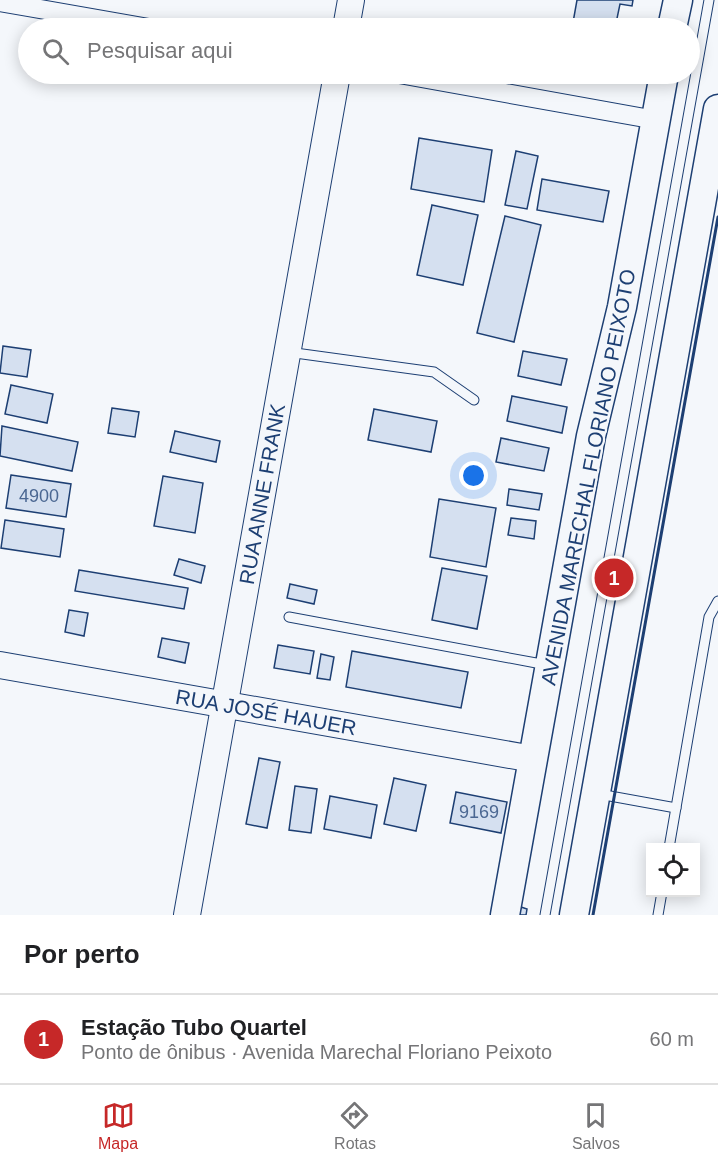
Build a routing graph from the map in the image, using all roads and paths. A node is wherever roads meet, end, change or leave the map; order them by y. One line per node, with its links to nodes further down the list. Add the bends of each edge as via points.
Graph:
1 (351, 0): 6 (main road)
2 (678, 0): 7 (main road)
3 (709, 0): 8 (lane)
4 (0, 2): 5 (street)
5 (92, 18)
6 (348, 18)
7 (674, 18)
8 (700, 50)
9 (336, 84): 15 (main road, RUA ANNE FRANK)
10 (455, 84): 14 (street)
11 (662, 84): 14 (main road, AVENIDA MARECHAL FLORIANO PEIXOTO)
12 (694, 84): 29 (lane)
13 (718, 109): 23 (main road)
14 (656, 120): 20 (main road, AVENIDA MARECHAL FLORIANO PEIXOTO, via 621,315 591,436)
15 (288, 352): 16 (lane, via 434,372); 21 (main road, RUA ANNE FRANK)
16 (474, 400)
17 (718, 601): 24 (lane, via 709,617)
18 (289, 617): 20 (lane)
19 (0, 665): 21 (main road, RUA JOSÉ HAUER)
20 (550, 666): 22 (main road, AVENIDA MARECHAL FLORIANO PEIXOTO)
21 (225, 705): 22 (main road, RUA JOSÉ HAUER); 27 (main road, RUA ANNE FRANK)
22 (533, 759): 28 (main road, AVENIDA MARECHAL FLORIANO PEIXOTO)
23 (596, 793): 24 (lane); 30 (main road)
24 (676, 807): 25 (lane)
25 (670, 843)
26 (661, 897): 31 (lane)
27 (187, 915)
28 (505, 915)
29 (545, 915)
30 (574, 915)
31 (658, 915)

